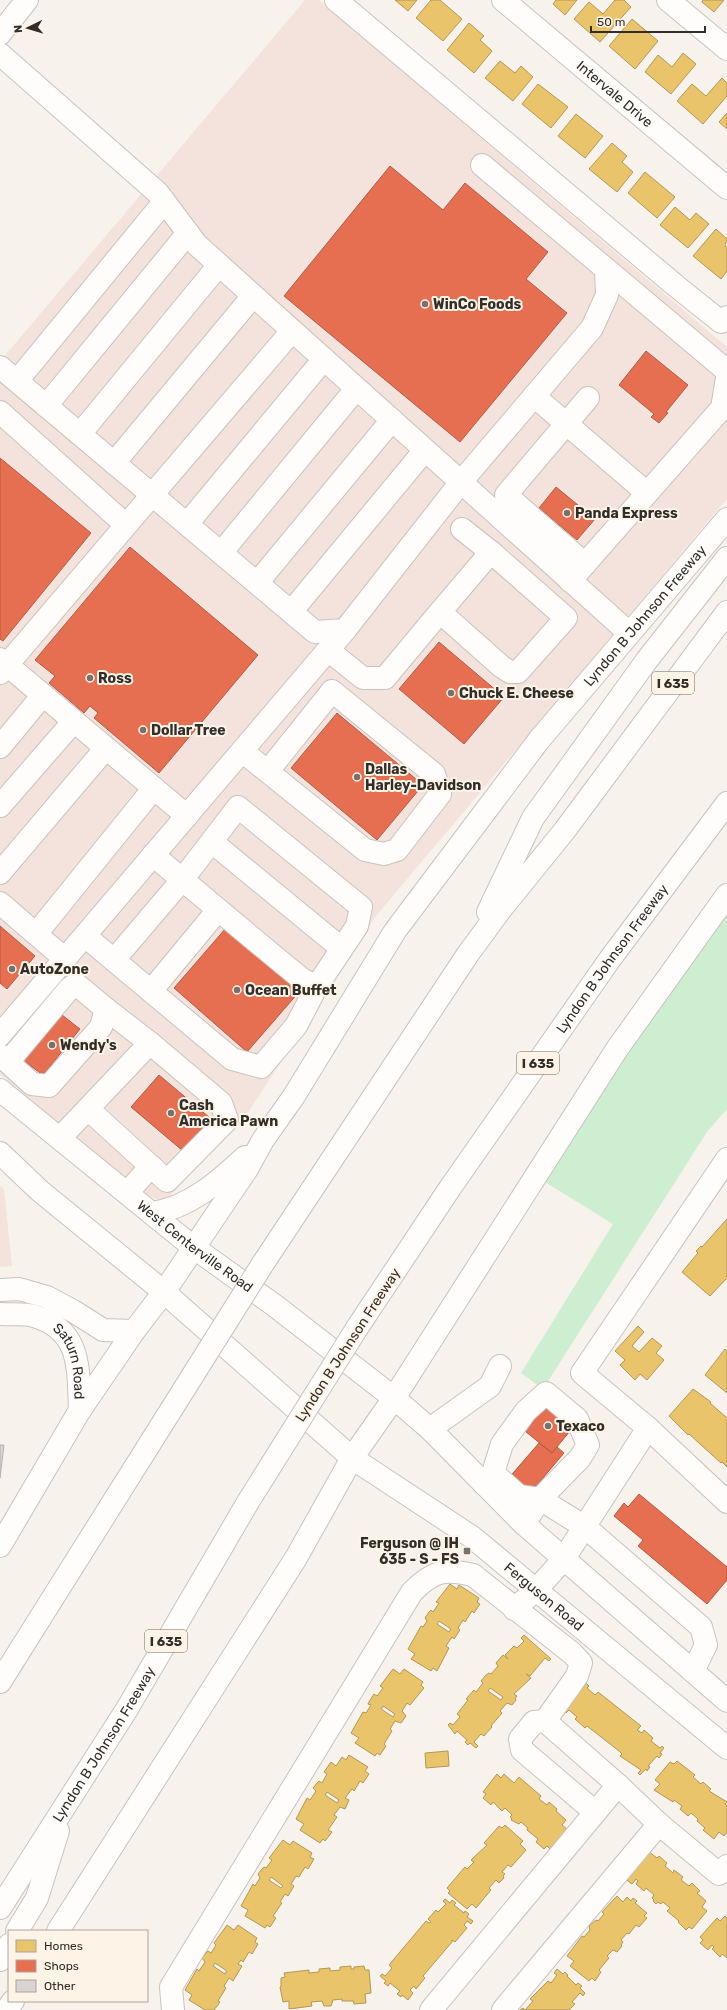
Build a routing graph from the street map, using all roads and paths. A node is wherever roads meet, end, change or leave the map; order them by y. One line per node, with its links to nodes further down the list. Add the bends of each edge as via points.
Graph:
1 (336, 0): 15 (main road)
2 (502, 0): 9 (main road, Intervale Drive)
3 (668, 0): 6 (main road)
4 (22, 2): 5 (main road)
5 (0, 34)
6 (727, 48)
7 (0, 54): 10 (main road, via 158,193)
8 (482, 165): 13 (main road)
9 (727, 188)
10 (164, 202): 11 (main road); 21 (main road)
11 (188, 233): 12 (main road); 25 (main road)
12 (219, 265): 14 (main road); 29 (main road)
13 (606, 269): 19 (main road); 23 (main road, via 607,296 592,328)
14 (253, 296): 16 (main road); 31 (main road)
15 (724, 320)
16 (292, 330): 17 (main road); 34 (main road)
17 (324, 359): 22 (main road); 36 (main road)
18 (0, 367): 21 (main road)
19 (727, 371)
20 (727, 378): 33 (main road, via 722,408)
21 (17, 382): 25 (main road)
22 (356, 389): 27 (main road); 40 (main road)
23 (534, 396): 28 (main road); 32 (main road)
24 (588, 398): 28 (main road)
25 (46, 406): 29 (main road)
26 (0, 412): 37 (main road)
27 (392, 420): 30 (main road); 44 (main road)
28 (565, 424): 33 (main road); 42 (main road, via 506,495)
29 (80, 434): 31 (main road)
30 (425, 450): 32 (main road); 45 (main road)
31 (114, 463): 34 (main road)
32 (461, 482): 43 (main road); 48 (main road)
33 (647, 493): 42 (main road)
34 (152, 495): 36 (main road); 37 (main road)
35 (727, 519): 49 (main road, Lyndon B Johnson Freeway)
36 (187, 524): 40 (main road)
37 (126, 525): 51 (main road)
38 (462, 529): 39 (main road)
39 (490, 552): 46 (main road); 46 (main road, via 566,618 518,672 510,672)
40 (221, 553): 44 (main road)
41 (727, 558): 74 (main road, via 648,660 533,818)
42 (585, 564): 43 (main road)
43 (570, 581): 49 (main road)
44 (257, 583): 45 (main road)
45 (291, 612): 48 (main road, via 315,632)
46 (440, 612): 50 (main road, via 384,678 363,678)
47 (727, 612): 74 (main road, I 635, via 565,830)
48 (345, 630): 50 (main road)
49 (629, 633): 90 (main road, Lyndon B Johnson Freeway, via 539,740 395,931 294,1096)
50 (328, 650): 56 (main road)
51 (2, 666): 52 (main road)
52 (43, 695): 53 (main road); 54 (main road)
53 (74, 721): 55 (main road); 61 (main road)
54 (0, 747)
55 (106, 748): 59 (main road); 66 (main road)
56 (242, 751): 57 (main road); 58 (main road)
57 (268, 771): 57 (main road, via 365,850 384,854 397,850 440,794 434,774 332,691)
58 (212, 786): 62 (main road); 63 (main road)
59 (154, 788): 63 (main road); 71 (main road)
60 (727, 803): 124 (main road, Lyndon B Johnson Freeway / I 635, bridge, via 606,965 450,1188 357,1328 248,1502 127,1709)
61 (0, 806)
62 (238, 807): 64 (main road); 73 (main road, via 361,907 356,926)
63 (187, 816): 65 (main road)
64 (212, 842): 67 (main road); 73 (main road)
65 (153, 855): 67 (main road); 72 (main road)
66 (0, 873)
67 (182, 880): 70 (main road); 75 (main road)
68 (727, 895): 102 (main road, via 617,1049)
69 (0, 903): 71 (main road)
70 (218, 910): 78 (main road, via 303,980); 79 (main road)
71 (36, 934): 76 (main road)
72 (85, 936): 75 (main road); 76 (main road)
73 (341, 948): 78 (main road)
74 (468, 954): 116 (main road, I 635, bridge, via 262,1265)
75 (114, 960): 79 (main road)
76 (62, 963): 77 (main road); 81 (main road)
77 (76, 984): 80 (main road); 83 (main road)
78 (317, 986): 79 (main road, via 296,1026 261,1067 232,1059)
79 (151, 991)
80 (106, 1009): 82 (main road); 85 (main road, via 101,1027)
81 (4, 1026): 83 (main road)
82 (150, 1043): 87 (main road); 93 (main road, via 221,1103 227,1120 167,1181)
83 (22, 1045): 84 (main road)
84 (4, 1058): 85 (main road, via 32,1084)
85 (49, 1086): 88 (main road)
86 (0, 1090): 88 (main road, West Centerville Road)
87 (88, 1109): 89 (main road); 93 (main road)
88 (27, 1111): 89 (main road, West Centerville Road)
89 (60, 1138): 94 (main road, West Centerville Road)
90 (263, 1140): 95 (main road, via 221,1179 195,1198 167,1211); 96 (main road, Lyndon B Johnson Freeway, via 247,1169)
91 (0, 1153): 98 (main road, via 40,1191)
92 (727, 1159): 104 (main road, via 582,1373)
93 (151, 1166): 94 (main road)
94 (127, 1193): 95 (main road, West Centerville Road)
95 (152, 1213): 96 (main road, West Centerville Road)
96 (193, 1247): 98 (main road, Lyndon B Johnson Freeway); 102 (main road, West Centerville Road, via 274,1305)
97 (0, 1290): 100 (main road, Saturn Road, via 19,1289 47,1297 103,1330)
98 (164, 1292): 100 (main road, Lyndon B Johnson Freeway); 106 (main road)
99 (0, 1314): 103 (main road, Saturn Road, via 33,1316 57,1326 70,1340 78,1360)
100 (134, 1331): 103 (main road, Lyndon B Johnson Freeway)
101 (500, 1366): 105 (main road, via 490,1386)
102 (394, 1398): 105 (main road); 106 (main road)
103 (80, 1410): 112 (main road, Lyndon B Johnson Freeway)
104 (648, 1428): 109 (main road); 111 (main road)
105 (430, 1429): 107 (main road)
106 (352, 1458): 114 (main road, Ferguson Road, via 472,1537); 130 (main road, via 296,1558)
107 (488, 1479): 108 (main road, via 519,1496); 108 (main road, via 502,1444 526,1411 546,1392 577,1419 588,1445 580,1458); 110 (main road)
108 (540, 1500): 110 (main road); 111 (main road)
109 (727, 1502)
110 (524, 1524): 113 (main road)
111 (585, 1526): 113 (main road); 118 (main road, via 701,1627 706,1645)
112 (0, 1546)
113 (563, 1560): 114 (main road); 118 (main road)
114 (536, 1590): 115 (main road); 122 (main road, Ferguson Road)
115 (514, 1609): 121 (main road, via 573,1654 580,1663 577,1676); 133 (main road, via 473,1576 458,1572 442,1572 427,1577 412,1592 171,1987)
116 (27, 1638): 117 (main road); 119 (main road, I 635)
117 (0, 1656)
118 (693, 1671): 120 (main road)
119 (0, 1682)
120 (727, 1701)
121 (545, 1721): 123 (main road); 125 (main road, via 534,1722 520,1739 522,1750)
122 (727, 1748)
123 (618, 1786): 125 (main road); 126 (main road)
124 (66, 1803): 128 (main road, Lyndon B Johnson Freeway / I 635); 129 (main road, via 37,1898)
125 (595, 1812): 134 (main road)
126 (659, 1824): 127 (main road); 135 (main road)
127 (724, 1873)
128 (0, 1908)
129 (18, 1930)
130 (59, 1930)
131 (8, 1947): 132 (main road)
132 (0, 1960)
133 (173, 2010)
134 (431, 2010)
135 (503, 2010)

